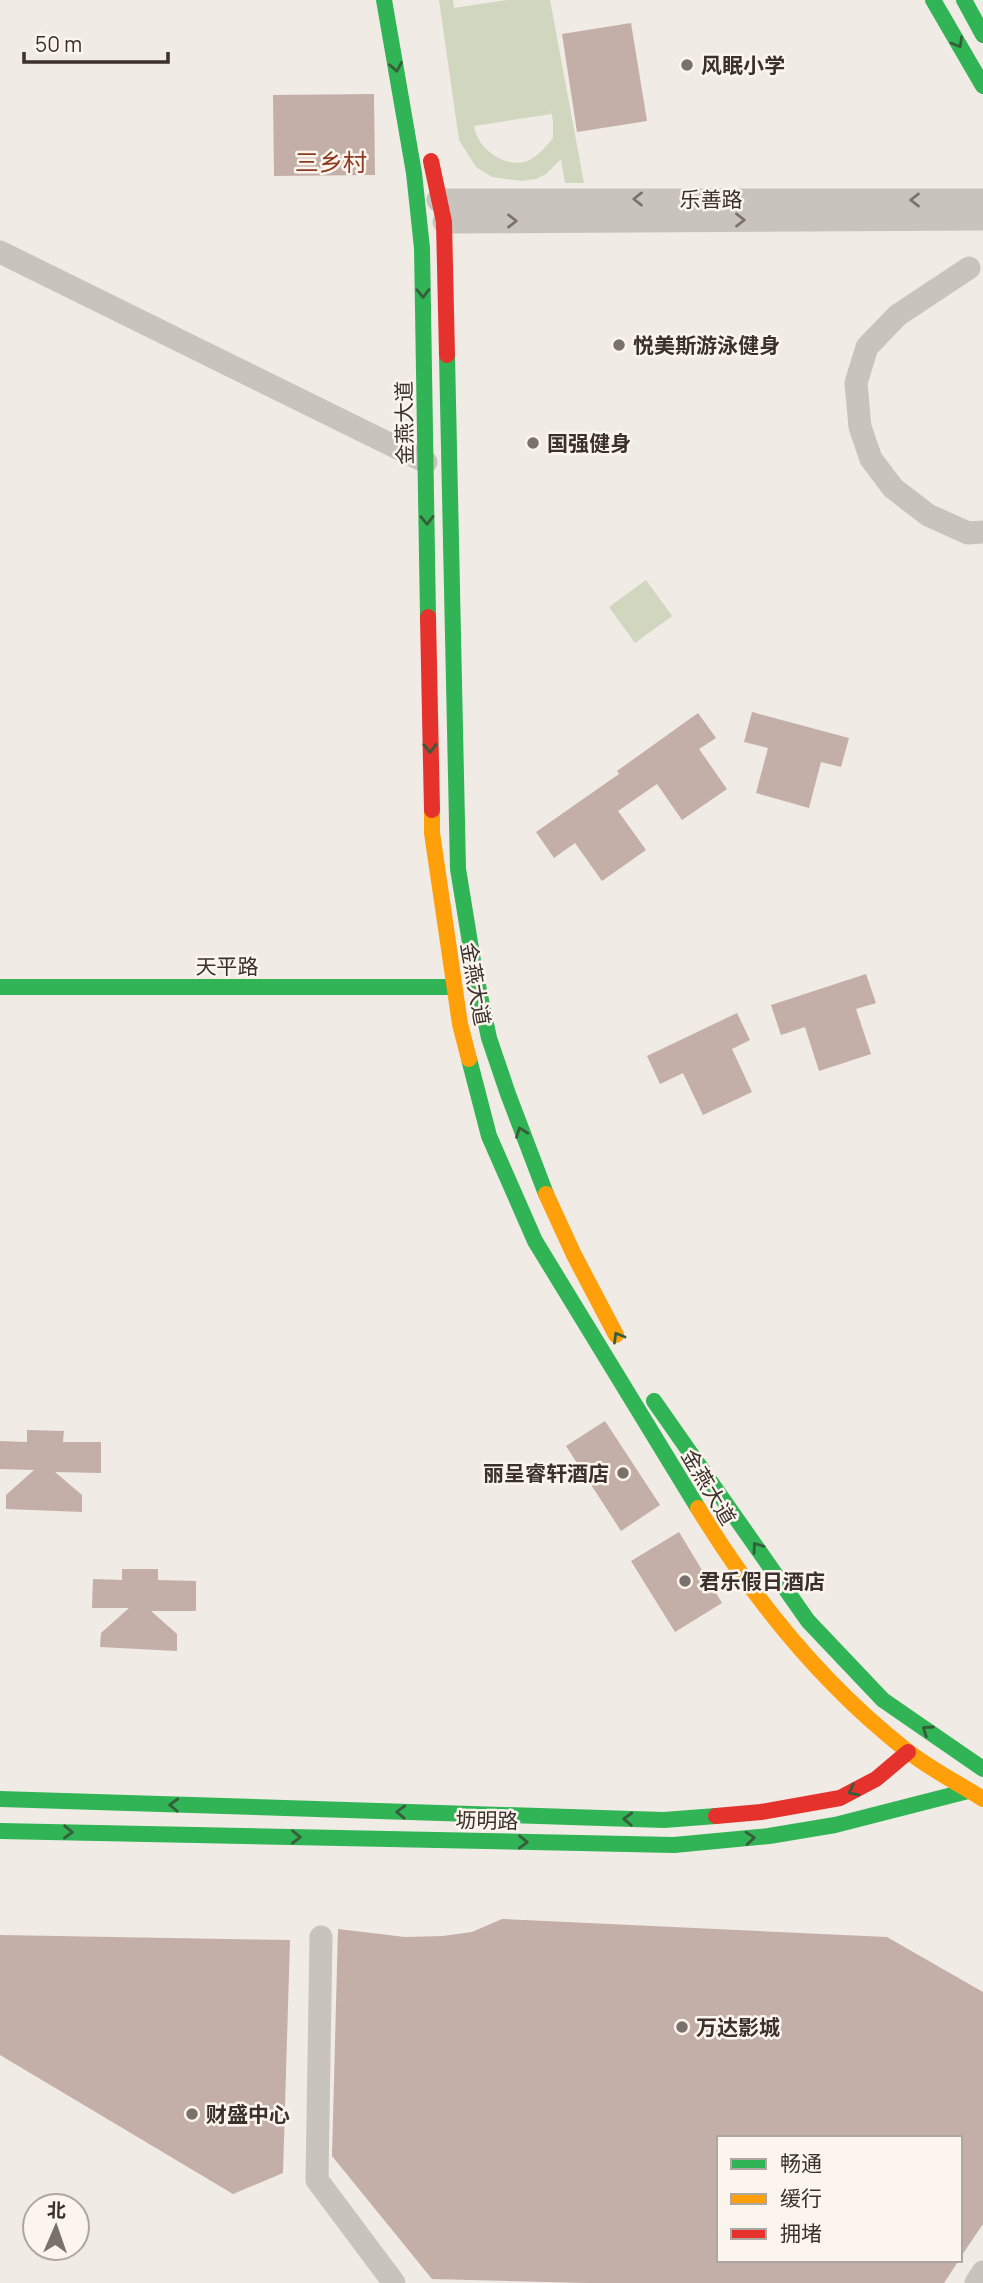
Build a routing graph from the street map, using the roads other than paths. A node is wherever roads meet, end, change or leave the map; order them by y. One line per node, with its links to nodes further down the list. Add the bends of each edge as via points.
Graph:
1 (384, 0): 12 (main road, 金燕大道, one-way to 12, via 422,248)
2 (933, 0): 5 (main road, one-way to 5)
3 (964, 0): 4 (main road)
4 (983, 35)
5 (983, 86)
6 (428, 145): 8 (main road, 金燕大道)
7 (983, 200): 8 (street, 乐善路, one-way to 8)
8 (441, 211): 9 (street, 乐善路, one-way to 9); 16 (main road, 金燕大道, one-way to 8, via 539,1180 487,1029 472,958 458,869)
9 (983, 219)
10 (0, 253): 12 (street)
11 (969, 268): 13 (street, via 898,315 867,347 856,383 860,427 872,459 893,488 928,515 968,533)
12 (426, 462): 15 (main road, 金燕大道, one-way to 15, via 432,833)
13 (983, 532)
14 (0, 987): 15 (main road, 天平路)
15 (454, 988): 18 (main road, 金燕大道, via 489,1136 536,1241 575,1307 727,1556 788,1638)
16 (622, 1346)
17 (643, 1382): 19 (main road, 金燕大道, one-way to 17, via 883,1700 808,1621)
18 (908, 1752): 20 (main road, 金燕大道); 21 (main road, 坜明路, one-way to 21, via 876,1779 840,1798 761,1812 664,1820)
19 (983, 1769)
20 (976, 1795): 22 (main road, 坜明路, one-way to 20, via 674,1845 769,1836)
21 (0, 1799)
22 (0, 1831)
23 (321, 1937): 25 (street, via 317,2180)
24 (983, 2272): 26 (street)
25 (394, 2283)
26 (976, 2283)

